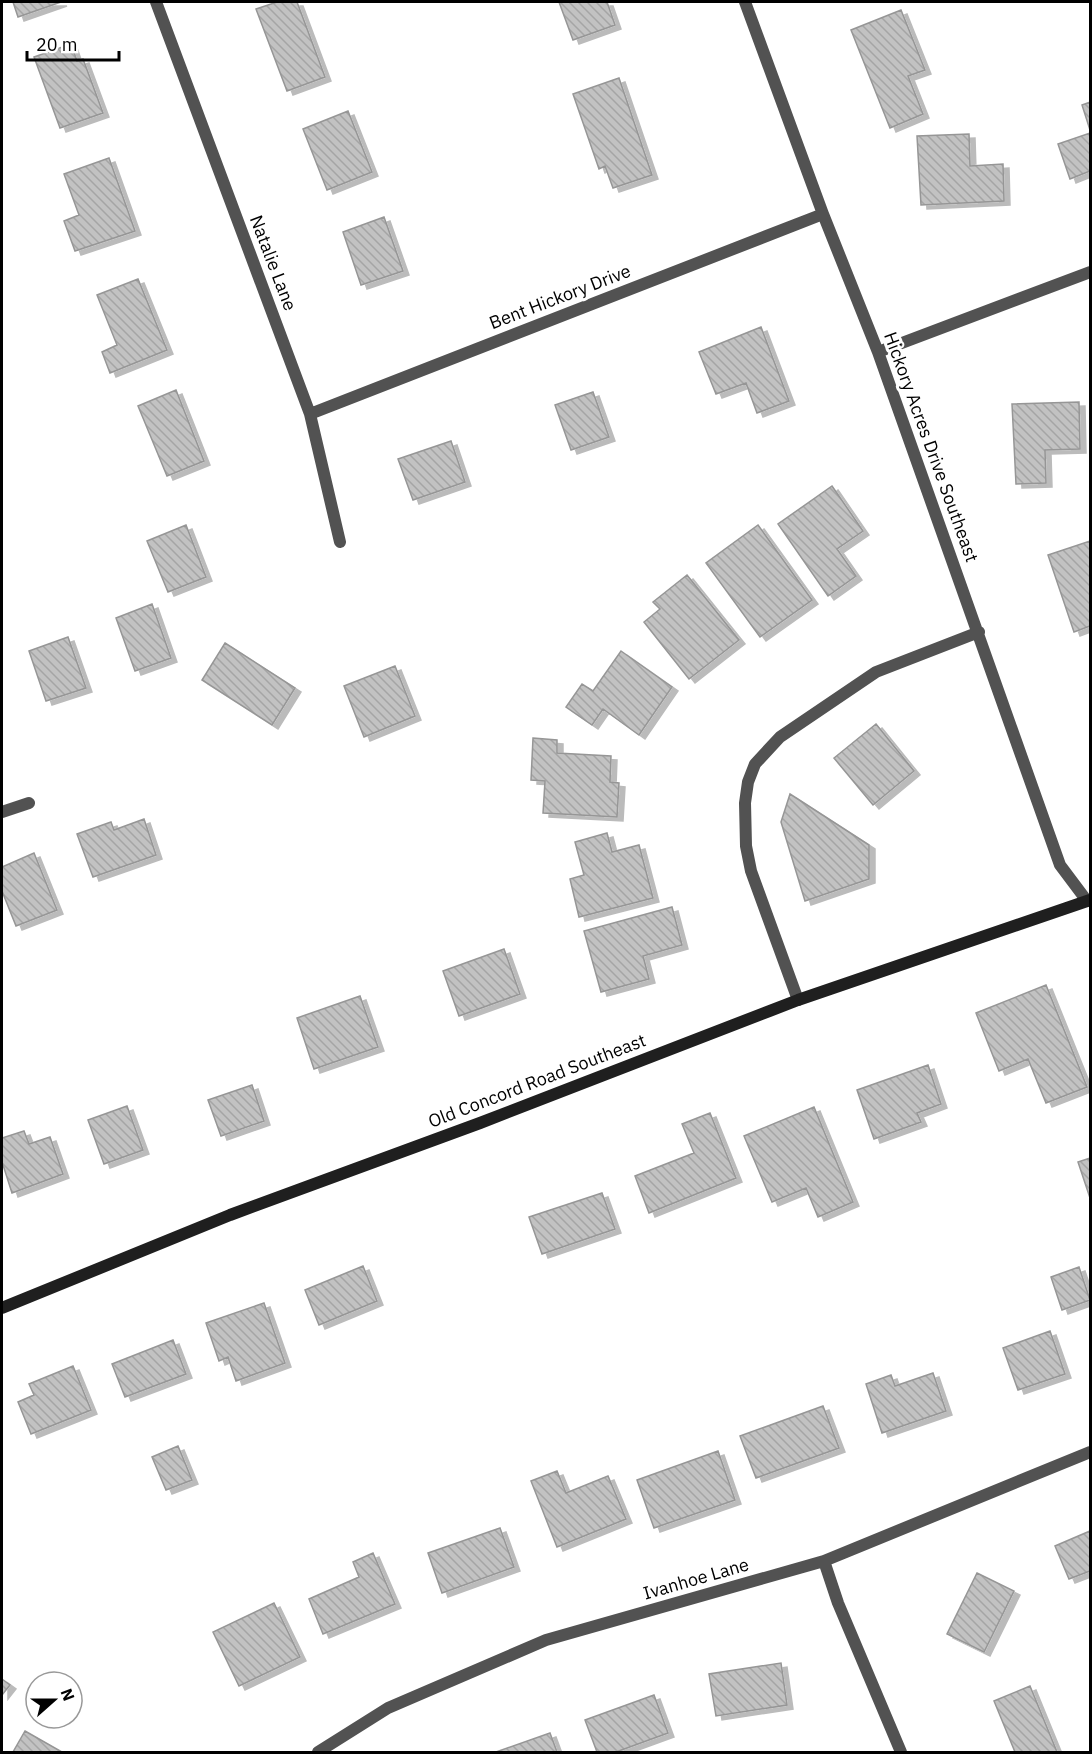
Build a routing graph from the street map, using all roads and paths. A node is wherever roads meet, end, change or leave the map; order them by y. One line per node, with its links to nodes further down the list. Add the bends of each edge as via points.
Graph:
1 (156, 2): 6 (street, Natalie Lane)
2 (745, 2): 3 (street, Hickory Acres Drive Southeast)
3 (823, 214): 5 (street, Hickory Acres Drive Southeast); 6 (street, Bent Hickory Drive)
4 (1090, 272): 5 (street)
5 (878, 352): 8 (street, Hickory Acres Drive Southeast)
6 (310, 414): 7 (street, Natalie Lane)
7 (340, 542)
8 (978, 632): 11 (street, Hickory Acres Drive Southeast, via 1060,865); 12 (street, via 876,672 780,737 755,764 745,803 746,846 751,871)
9 (30, 803): 10 (street)
10 (2, 812)
11 (1089, 902): 12 (street, Old Concord Road Southeast)
12 (798, 1000): 13 (street, Old Concord Road Southeast, via 230,1215)
13 (2, 1308)
14 (1090, 1452): 15 (street, Ivanhoe Lane)
15 (824, 1561): 16 (street, Ivanhoe Lane, via 546,1641 388,1707); 17 (street)
16 (318, 1752)
17 (901, 1752)

